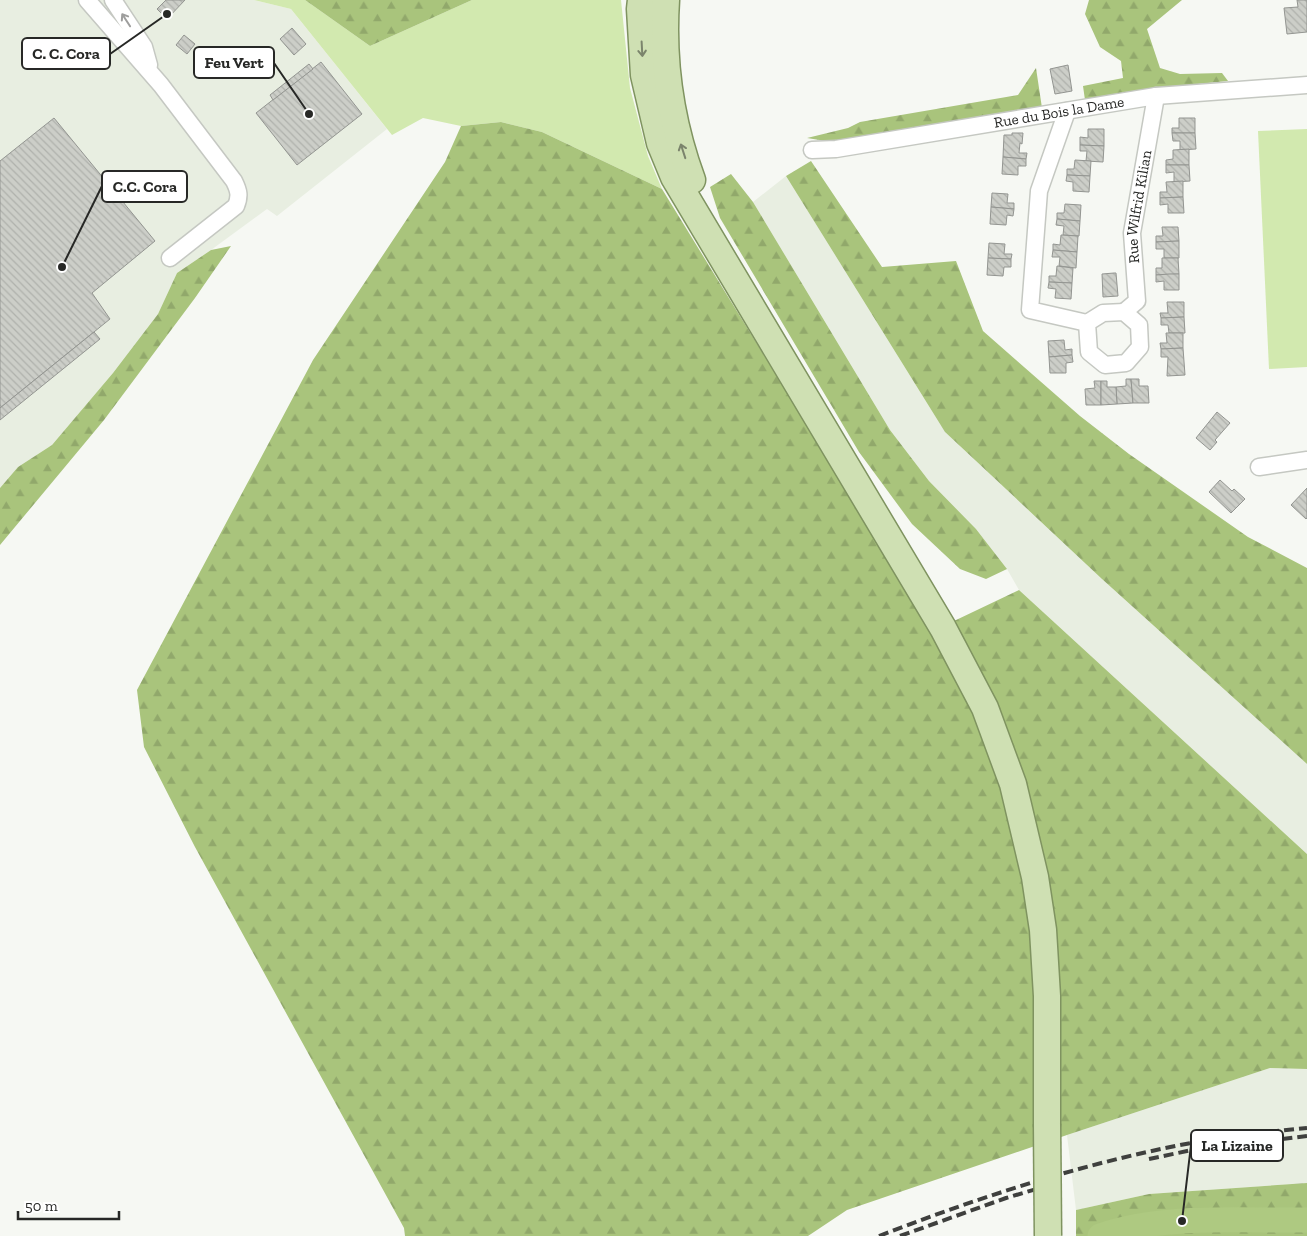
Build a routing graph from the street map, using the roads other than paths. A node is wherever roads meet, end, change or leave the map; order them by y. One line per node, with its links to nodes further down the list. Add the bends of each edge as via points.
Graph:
1 (87, 0): 5 (street)
2 (113, 0): 5 (street, one-way to 2, via 144,47)
3 (641, 0): 11 (main road, one-way to 11, via 644,75 660,143 674,177)
4 (666, 0): 11 (main road, one-way to 4, via 708,221 678,137 667,71)
5 (151, 72): 10 (street, via 239,191 236,206)
6 (1307, 85): 7 (street, Rue du Bois la Dame)
7 (1156, 96): 8 (street, Rue du Bois la Dame); 12 (street, Rue Wilfrid Kilian, via 1132,233 1137,301)
8 (1067, 111): 9 (street, Rue du Bois la Dame, via 836,149); 13 (street, via 1039,191 1030,310)
9 (812, 150)
10 (170, 258)
11 (734, 277): 16 (main road, bridge, via 943,628 985,708 1013,784 1035,877 1043,930 1047,996)
12 (1124, 312): 13 (street, via 1103,313); 13 (street, via 1139,325 1140,347 1126,363 1105,364 1089,352)
13 (1088, 323)
14 (1307, 460): 15 (street)
15 (1259, 467)
16 (1048, 1236)

